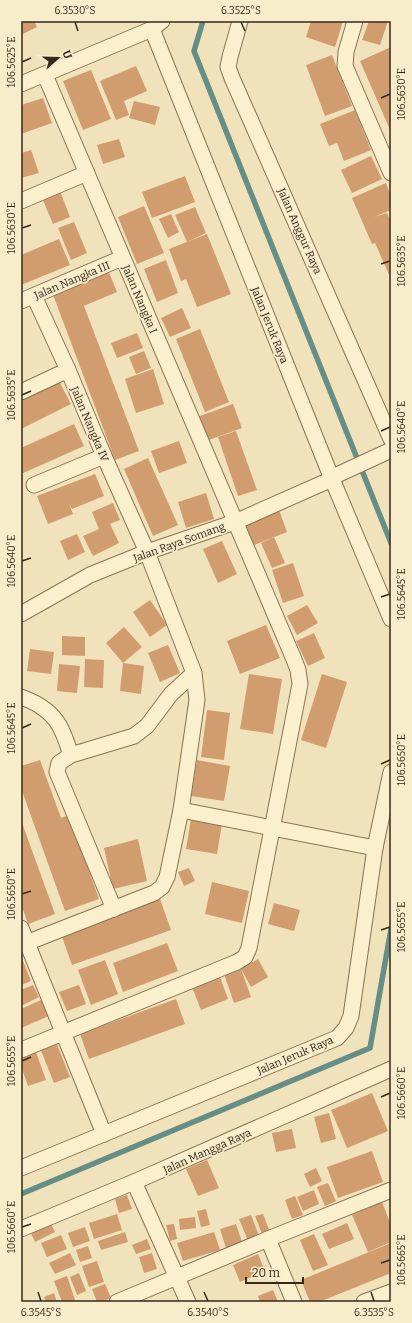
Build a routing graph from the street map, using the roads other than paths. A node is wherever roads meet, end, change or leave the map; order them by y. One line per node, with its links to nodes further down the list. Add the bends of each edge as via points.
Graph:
1 (240, 21): 13 (street, Jalan Anggur Raya, via 228,67)
2 (355, 21): 7 (street, via 346,52 345,66)
3 (157, 25): 4 (street); 16 (street, Jalan Jeruk Raya)
4 (45, 75): 5 (street); 6 (street, Jalan Nangka I)
5 (21, 84)
6 (87, 173): 8 (street); 9 (street, Jalan Nangka I)
7 (391, 173)
8 (21, 201)
9 (122, 258): 10 (street, Jalan Nangka III); 18 (street, Jalan Nangka I)
10 (27, 299): 11 (street, Jalan Nangka IV)
11 (68, 370): 12 (street); 15 (street, Jalan Nangka IV)
12 (21, 392)
13 (391, 439)
14 (387, 452): 16 (street, Jalan Raya Somang)
15 (104, 456): 17 (street); 19 (street, Jalan Nangka IV)
16 (335, 476): 18 (street, Jalan Raya Somang); 21 (street, Jalan Jeruk Raya)
17 (34, 485)
18 (235, 522): 19 (street, Jalan Raya Somang); 27 (street, Jalan Nangka I, via 293,657 300,684)
19 (147, 552): 20 (street, Jalan Raya Somang, via 90,575); 22 (street, Jalan Nangka IV)
20 (21, 614)
21 (391, 620)
22 (194, 673): 24 (street, via 170,694 141,732); 26 (street, Jalan Nangka IV, via 197,700)
23 (21, 697): 24 (street, via 43,708 55,719)
24 (71, 755): 29 (street, via 59,763 57,772)
25 (391, 772): 28 (street, Jalan Jeruk Raya)
26 (181, 810): 27 (street); 29 (street, Jalan Nangka IV, via 167,877 162,887 154,894)
27 (273, 828): 28 (street); 32 (street, Jalan Nangka I, via 245,957)
28 (375, 848): 35 (street, Jalan Jeruk Raya, via 351,1016 346,1028 337,1038)
29 (114, 909): 31 (street, Jalan Nangka IV)
30 (21, 928): 31 (street)
31 (24, 944): 32 (street)
32 (62, 1033): 33 (street); 35 (street)
33 (21, 1050)
34 (391, 1069): 37 (street, Jalan Mangga Raya)
35 (104, 1134): 36 (street, Jalan Jeruk Raya)
36 (21, 1168)
37 (134, 1182): 39 (street, Jalan Mangga Raya); 41 (street)
38 (391, 1190): 40 (street)
39 (21, 1229)
40 (268, 1239): 41 (street); 45 (street)
41 (178, 1276): 43 (street); 44 (street)
42 (391, 1292): 46 (street)
43 (117, 1302)
44 (188, 1302)
45 (294, 1302)
46 (364, 1302)

